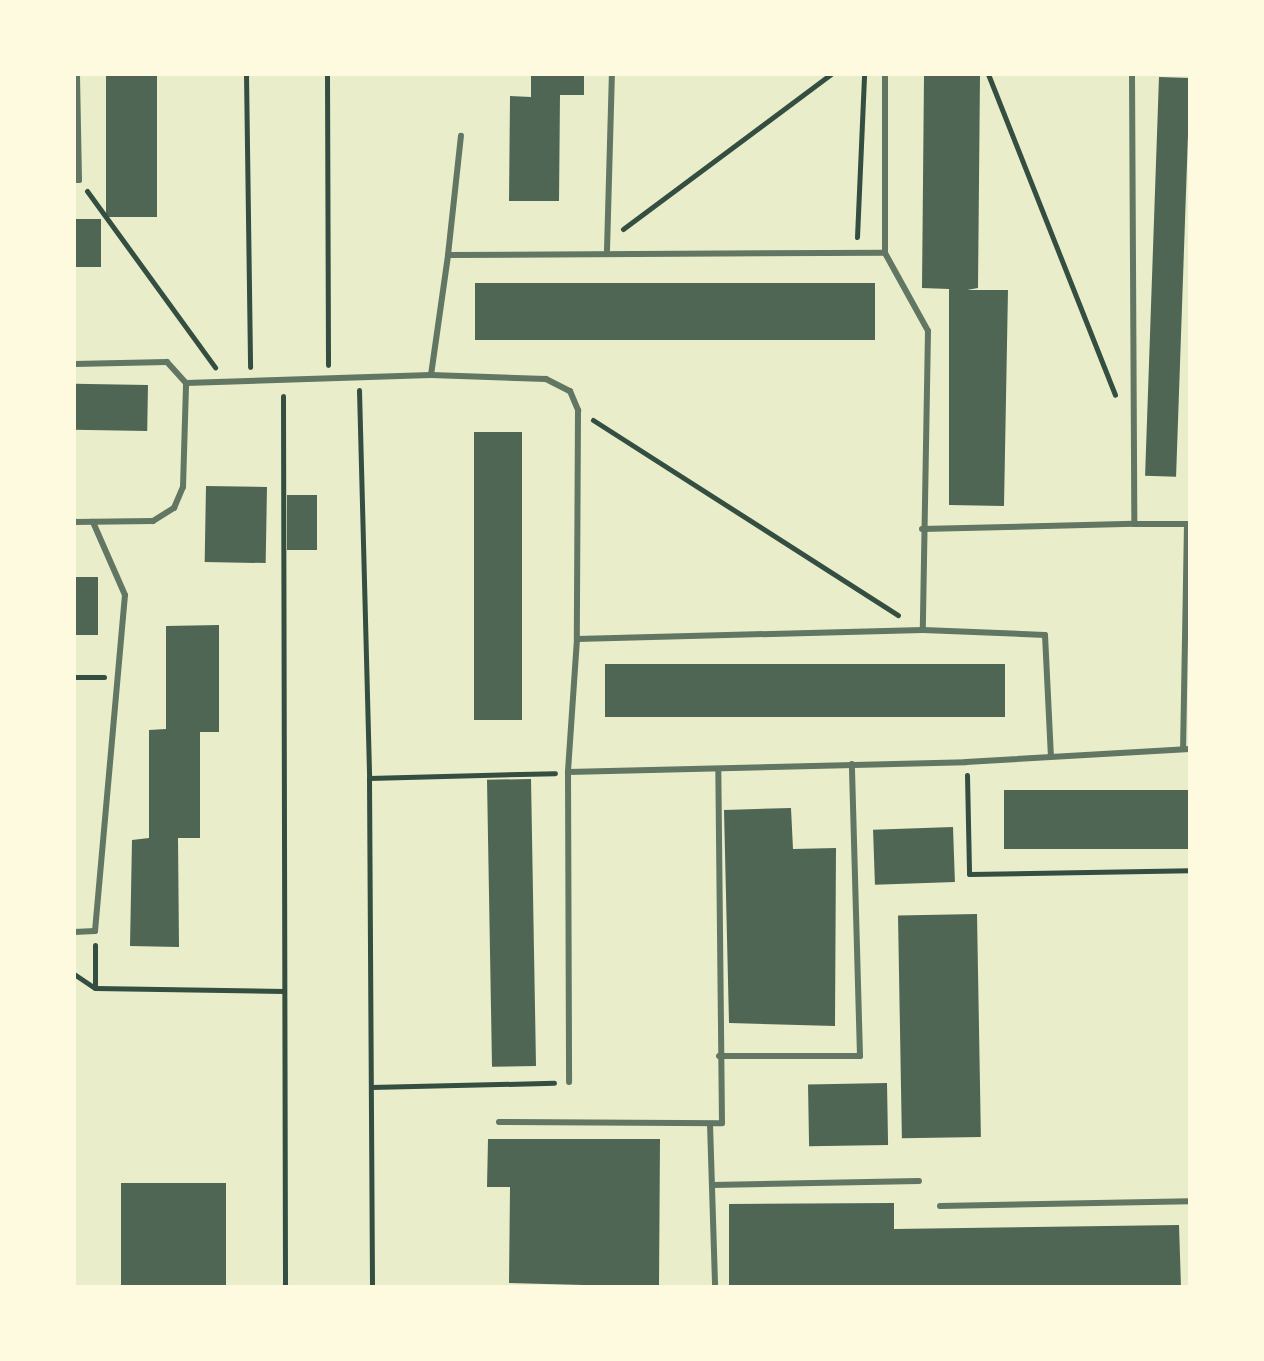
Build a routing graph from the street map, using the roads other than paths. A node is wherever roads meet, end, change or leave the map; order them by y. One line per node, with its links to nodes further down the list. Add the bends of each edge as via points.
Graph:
1 (77, 74): 6 (lane)
2 (612, 74): 7 (lane)
3 (885, 74): 8 (lane)
4 (1132, 74): 15 (lane)
5 (461, 136): 9 (lane)
6 (77, 180)
7 (607, 250): 8 (lane); 9 (lane)
8 (885, 253): 16 (lane, via 928,331)
9 (448, 255): 11 (lane)
10 (74, 364): 12 (lane, via 167,362)
11 (431, 375): 12 (lane); 18 (lane, via 546,379 570,391 578,410)
12 (186, 383): 14 (lane, via 183,487 174,508 153,521)
13 (74, 522): 14 (lane)
14 (93, 522): 24 (lane, via 125,595 95,931)
15 (1134, 524): 16 (lane); 19 (lane, via 1187,524)
16 (922, 529): 17 (lane)
17 (923, 630): 18 (lane); 20 (lane, via 1045,635)
18 (577, 639): 23 (lane)
19 (1187, 749): 20 (lane)
20 (1051, 756): 21 (lane)
21 (852, 764): 22 (lane); 25 (lane, via 860,1056)
22 (718, 769): 23 (lane); 25 (lane)
23 (568, 772): 26 (lane)
24 (74, 932)
25 (719, 1056): 28 (lane, via 722,1123)
26 (569, 1082)
27 (499, 1122): 28 (lane)
28 (710, 1124): 30 (lane)
29 (919, 1181): 30 (lane)
30 (712, 1185): 33 (lane)
31 (1190, 1201): 32 (lane)
32 (940, 1206)
33 (715, 1287)

